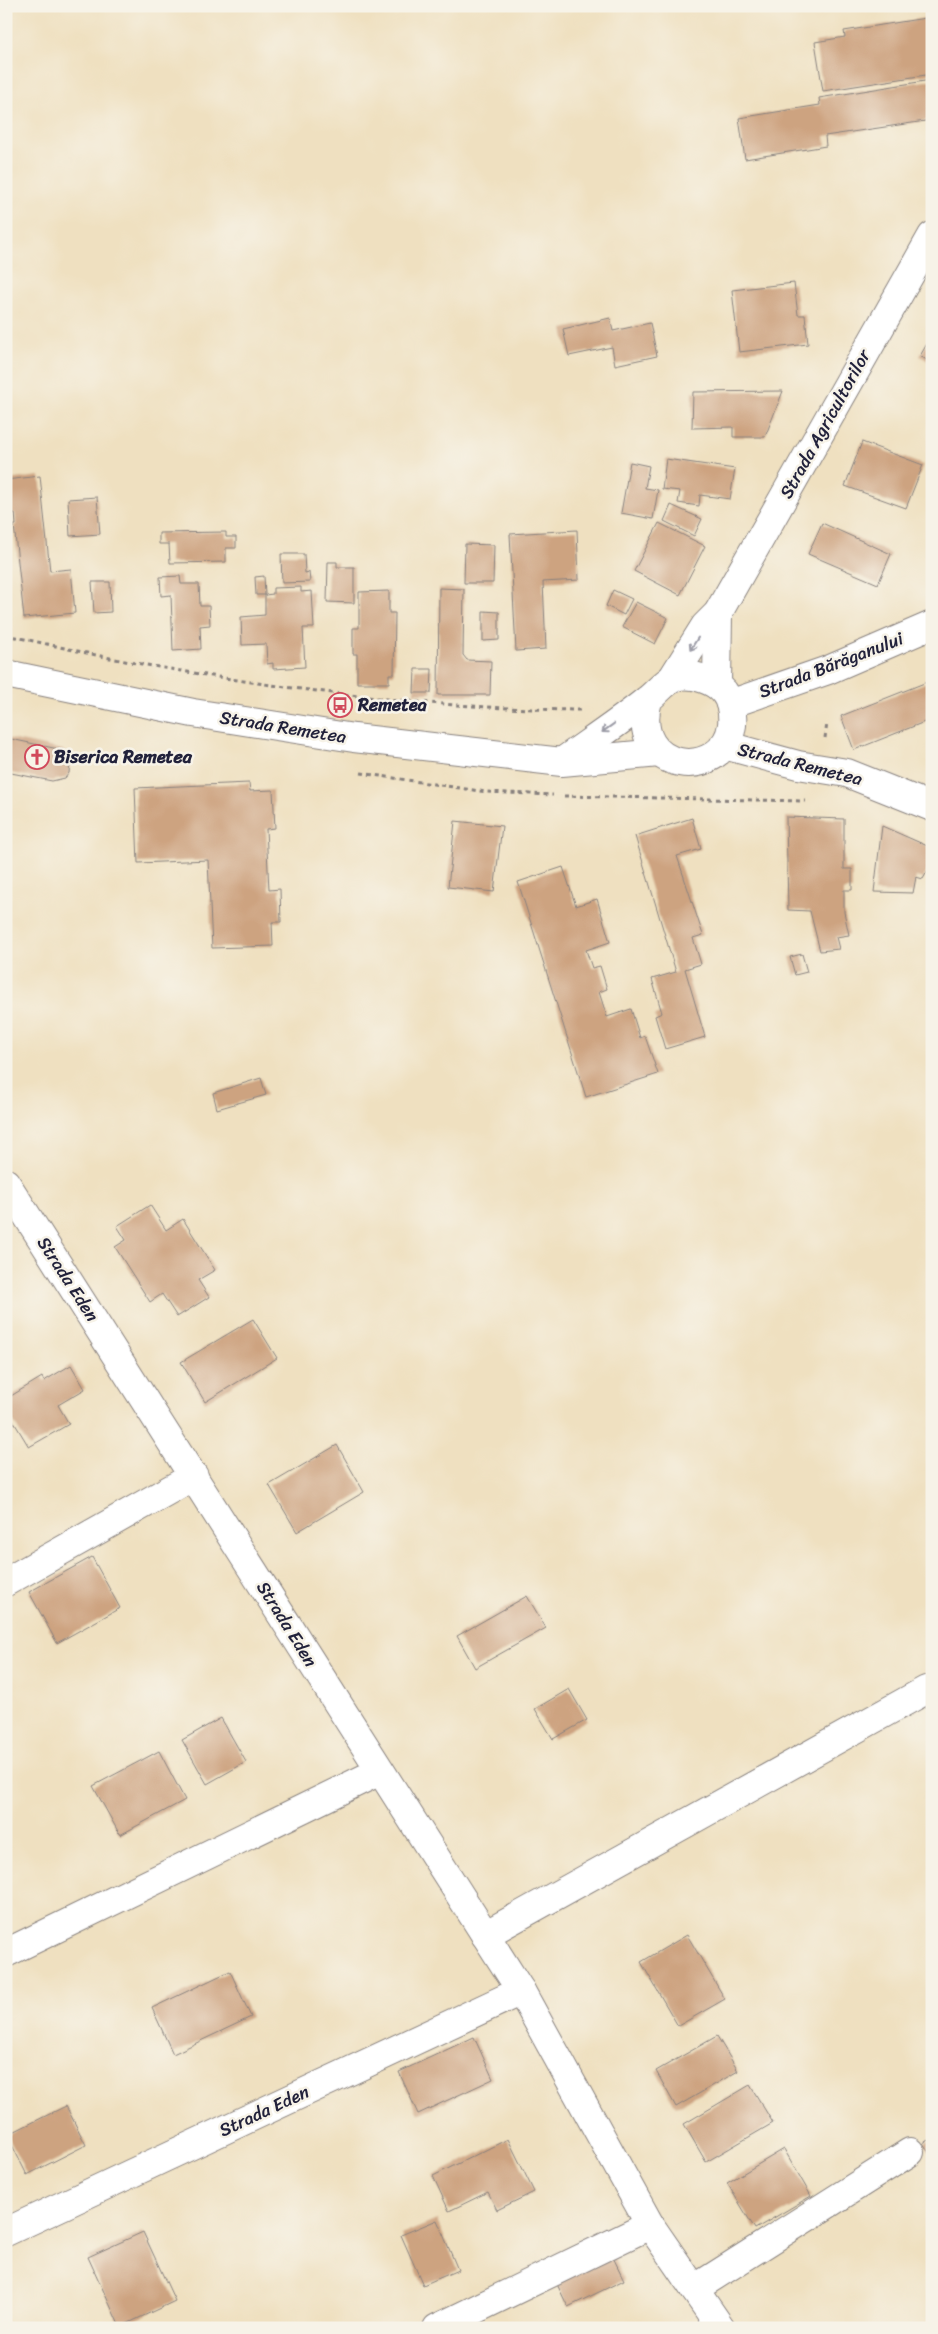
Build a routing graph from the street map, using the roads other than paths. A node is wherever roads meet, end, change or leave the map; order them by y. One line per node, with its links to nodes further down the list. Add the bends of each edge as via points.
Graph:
1 (932, 236): 2 (street, Strada Agricultorilor)
2 (718, 613): 5 (street, Strada Agricultorilor, one-way to 5, via 705,626); 6 (street, Strada Agricultorilor)
3 (932, 625): 6 (street, Strada Bărăganului, via 828,670)
4 (6, 674): 10 (street, Strada Remetea, via 194,713 354,738)
5 (673, 677): 6 (street, via 691,674); 7 (street)
6 (723, 694): 8 (street, via 732,718 731,732)
7 (648, 700): 9 (street, via 645,728); 10 (street, one-way to 10)
8 (724, 745): 9 (street, via 707,758 686,763); 11 (street, Strada Remetea, via 847,773)
9 (659, 753): 10 (street, Strada Remetea)
10 (562, 762)
11 (932, 807)
12 (6, 1184): 13 (street, Strada Eden)
13 (194, 1476): 14 (street); 16 (street, Strada Eden)
14 (6, 1582)
15 (926, 1690): 17 (street)
16 (380, 1772): 17 (street, Strada Eden); 18 (street)
17 (485, 1935): 19 (street, Strada Eden)
18 (6, 1953)
19 (521, 1991): 21 (street, Strada Eden); 22 (street, Strada Eden)
20 (910, 2152): 23 (street)
21 (650, 2225): 23 (street, Strada Eden); 24 (street)
22 (6, 2232)
23 (694, 2289): 25 (street, Strada Eden)
24 (437, 2328)
25 (721, 2328)

